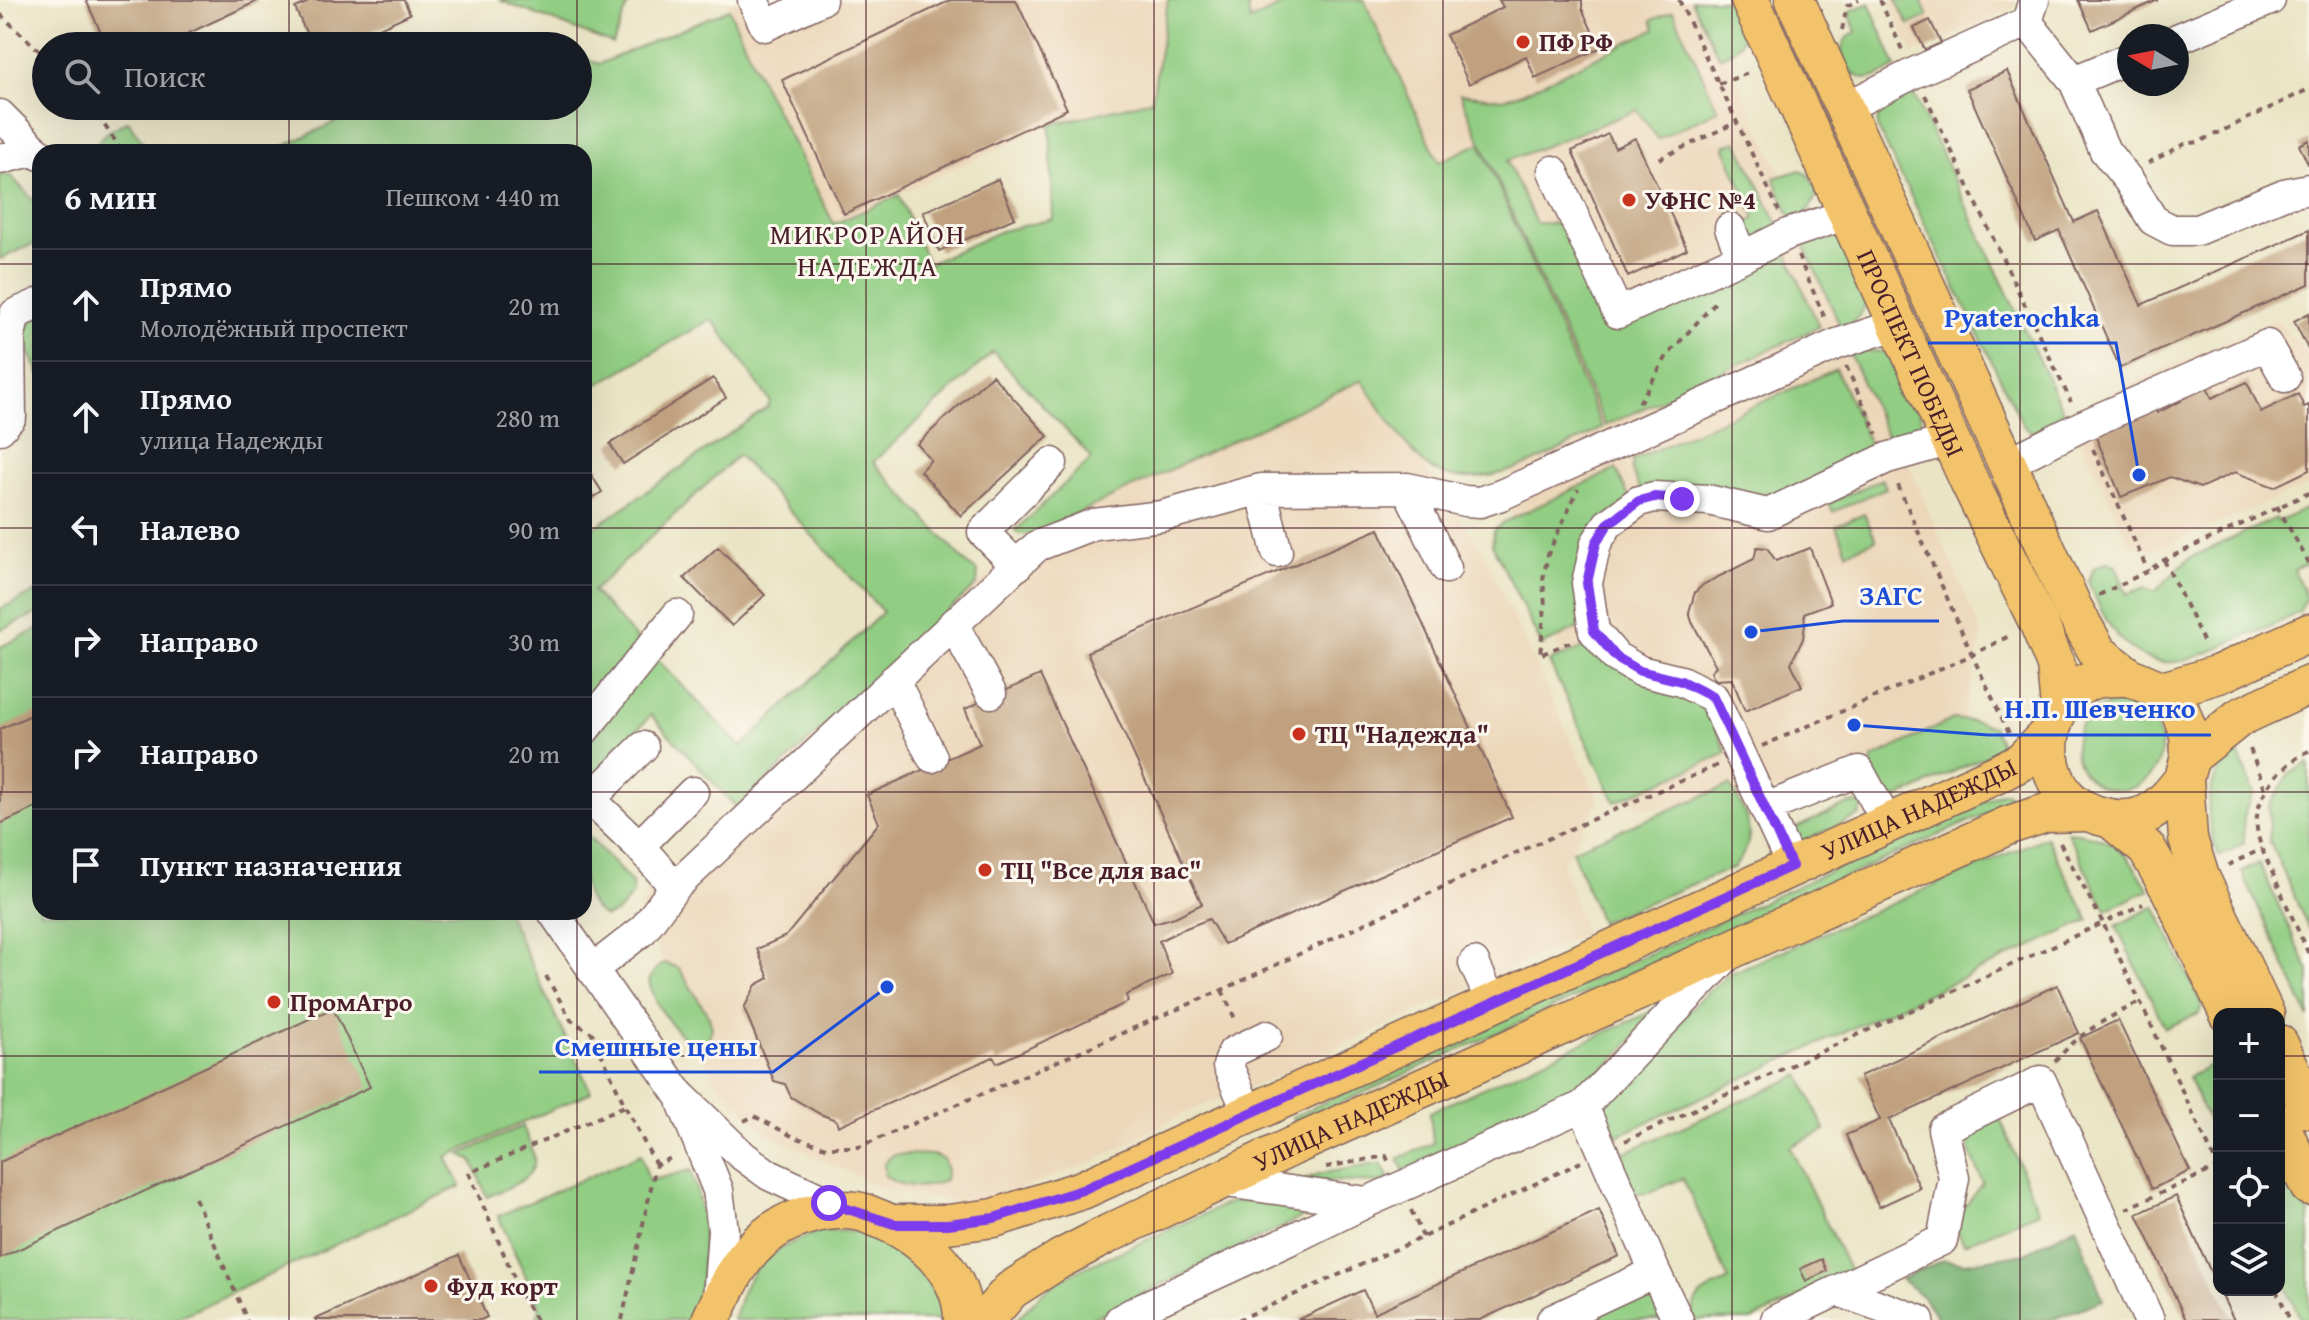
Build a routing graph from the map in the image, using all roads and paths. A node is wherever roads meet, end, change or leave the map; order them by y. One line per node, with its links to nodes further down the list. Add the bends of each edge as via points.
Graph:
1 (753, 0): 2 (street, via 765,26)
2 (821, 0)
3 (1750, 0): 27 (main road, ПРОСПЕКТ ПОБЕДЫ)
4 (1795, 0): 15 (main road, ПРОСПЕКТ ПОБЕДЫ)
5 (1880, 0): 12 (path)
6 (2270, 0): 9 (street)
7 (2030, 11): 12 (street); 13 (street)
8 (0, 14): 10 (path)
9 (2189, 34)
10 (32, 44)
11 (2117, 63): 13 (street)
12 (1914, 73): 15 (street); 34 (path)
13 (2074, 81): 25 (street, via 2105,151)
14 (2309, 89): 25 (path)
15 (1844, 108): 39 (main road, ПРОСПЕКТ ПОБЕДЫ)
16 (0, 115): 20 (street)
17 (101, 120): 19 (path)
18 (1737, 122): 23 (path)
19 (117, 144)
20 (32, 147)
21 (32, 154): 22 (street)
22 (0, 159)
23 (1659, 159)
24 (1553, 171): 29 (street, via 1618,313)
25 (2123, 173): 26 (street, via 2153,220 2172,230 2197,230)
26 (2309, 189)
27 (1847, 214): 29 (street); 32 (main road, ПРОСПЕКТ ПОБЕДЫ)
28 (1730, 228): 29 (street)
29 (1742, 257)
30 (1718, 299): 37 (path, via 1667,356)
31 (32, 307): 35 (street, via 15,314 10,335 11,417)
32 (1899, 324): 36 (main road, ПРОСПЕКТ ПОБЕДЫ); 37 (street, via 1837,344)
33 (2285, 377): 34 (street, via 2267,345)
34 (2082, 426): 39 (street); 49 (path)
35 (0, 429)
36 (1951, 440): 53 (main road, ПРОСПЕКТ ПОБЕДЫ); 54 (street, via 1887,458 1768,514 1708,500 1639,501 1608,524 1596,543 1587,583)
37 (1614, 444): 41 (street, via 1480,502)
38 (1052, 463): 47 (street, via 983,532)
39 (2006, 464): 50 (main road, ПРОСПЕКТ ПОБЕДЫ)
40 (1579, 487): 54 (path, via 1548,554 1540,655)
41 (1407, 488): 42 (street); 48 (street)
42 (1261, 489): 45 (street); 47 (street, via 1162,516 1094,524 1037,546)
43 (2309, 493): 44 (path)
44 (2277, 506): 46 (path); 49 (path)
45 (1277, 552)
46 (2309, 563)
47 (1017, 566): 52 (street)
48 (1446, 568)
49 (2148, 571): 50 (path)
50 (2073, 608): 58 (main road, ПРОСПЕКТ ПОБЕДЫ, via 2098,653)
51 (677, 615): 61 (street)
52 (953, 624): 57 (street); 60 (street)
53 (2039, 624): 56 (path); 62 (main road, ПРОСПЕКТ ПОБЕДЫ, via 2056,665)
54 (1594, 631): 66 (street, via 1616,657 1640,671 1681,681 1713,697)
55 (2309, 633): 58 (main road, via 2219,674)
56 (1972, 655): 63 (path); 66 (path)
57 (894, 680): 67 (street); 78 (street)
58 (2146, 684): 62 (main road, via 2109,677 2088,682); 68 (main road, ПРОСПЕКТ ПОБЕДЫ, via 2180,710 2189,734)
59 (2309, 685): 68 (main road, via 2240,717)
60 (991, 693)
61 (592, 720)
62 (2054, 720): 73 (main road, ПРОСПЕКТ ПОБЕДЫ, via 2049,763 2059,786 2068,798); 74 (main road, УЛИЦА НАДЕЖДЫ, via 2022,761)
63 (2011, 738)
64 (643, 747): 70 (street)
65 (2309, 751): 82 (path, via 2279,772 2256,814 2262,849)
66 (1741, 755): 72 (street); 98 (path, via 859,1147 826,1147 754,1116)
67 (932, 757)
68 (2187, 768): 73 (main road, via 2167,800 2148,813); 89 (main road, ПРОСПЕКТ ПОБЕДЫ, via 2188,839 2200,877)
69 (693, 792): 76 (street)
70 (592, 797)
71 (592, 801): 76 (street)
72 (1766, 808): 74 (street, via 1859,771); 77 (street)
73 (2099, 815): 81 (main road, УЛИЦА НАДЕЖДЫ, via 2046,813 2009,825); 88 (main road, ПРОСПЕКТ ПОБЕДЫ, via 2147,849)
74 (1887, 822): 77 (main road, УЛИЦА НАДЕЖДЫ)
75 (2056, 834): 80 (path)
76 (639, 846): 78 (street)
77 (1792, 866): 87 (main road, УЛИЦА НАДЕЖДЫ)
78 (675, 887): 84 (street, via 643,930)
79 (558, 920): 84 (street)
80 (2103, 923): 86 (path); 99 (path)
81 (1737, 945): 95 (street); 103 (main road, УЛИЦА НАДЕЖДЫ)
82 (2309, 955)
83 (1474, 963): 87 (street)
84 (592, 970): 98 (street)
85 (546, 976): 94 (path, via 571,1020 592,1033)
86 (2140, 1002): 92 (path, via 2070,1043); 100 (path)
87 (1492, 1003): 96 (main road, УЛИЦА НАДЕЖДЫ)
88 (2226, 1008)
89 (2262, 1008)
90 (1267, 1036): 96 (street, via 1233,1052 1228,1066)
91 (2285, 1055): 93 (main road)
92 (2041, 1081): 108 (street); 111 (street, via 1943,1129 1954,1178 1942,1240)
93 (2305, 1091)
94 (625, 1106): 101 (path); 115 (path, via 469,1173)
95 (1583, 1106): 99 (street); 106 (street)
96 (1249, 1115): 109 (main road, УЛИЦА НАДЕЖДЫ, via 1082,1190 994,1218)
97 (2285, 1135): 104 (main road)
98 (710, 1140): 101 (path); 107 (street, via 769,1175); 113 (street, via 723,1230)
99 (1603, 1151): 110 (street); 121 (path)
100 (2213, 1155)
101 (656, 1165): 117 (path)
102 (2213, 1171): 108 (path)
103 (1219, 1181): 106 (street); 119 (main road, УЛИЦА НАДЕЖДЫ, via 1060,1259 1011,1290)
104 (2309, 1186)
105 (195, 1198): 116 (path)
106 (1367, 1202): 120 (street)
107 (856, 1211): 109 (main road); 113 (main road, via 809,1215 774,1230 731,1276)
108 (2104, 1219): 114 (street)
109 (894, 1224): 118 (main road, via 923,1243 950,1273)
110 (1655, 1272): 122 (street); 123 (street)
111 (1838, 1291): 124 (street); 125 (street)
112 (2279, 1296): 126 (path)
113 (715, 1315)
114 (2143, 1318)
115 (534, 1319)
116 (247, 1320)
117 (622, 1320)
118 (963, 1320)
119 (985, 1320)
120 (1120, 1320)
121 (1238, 1320)
122 (1552, 1320)
123 (1678, 1320)
124 (1776, 1320)
125 (1919, 1320)
126 (2290, 1320)

